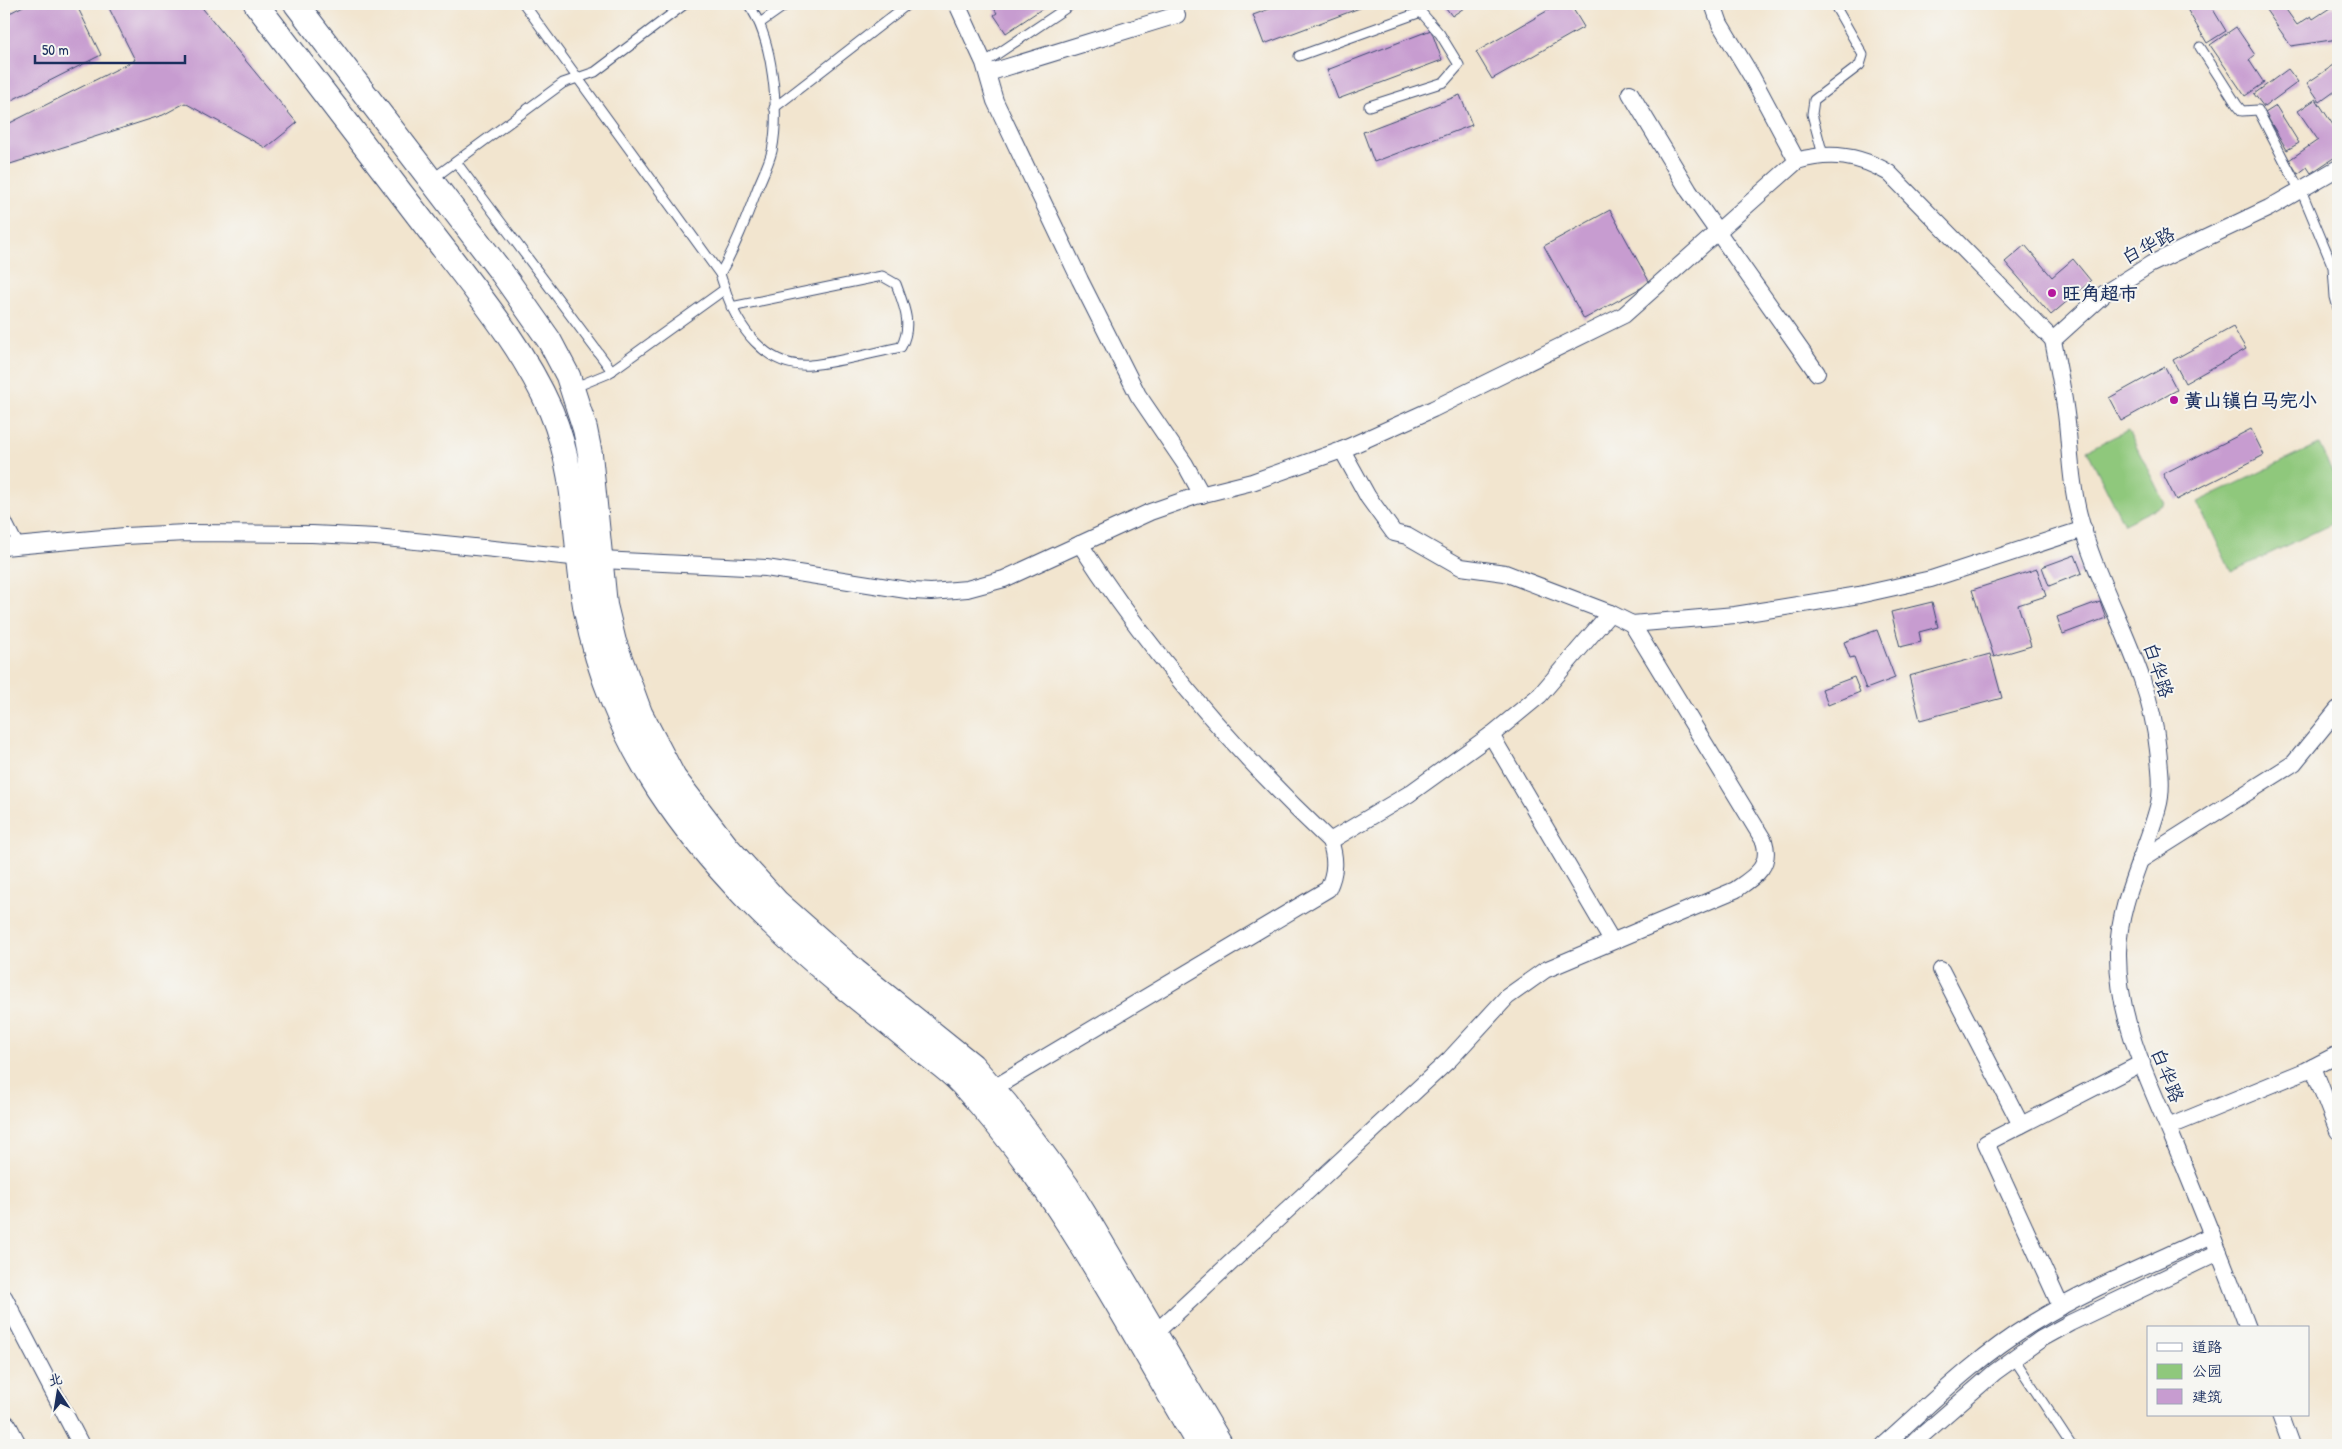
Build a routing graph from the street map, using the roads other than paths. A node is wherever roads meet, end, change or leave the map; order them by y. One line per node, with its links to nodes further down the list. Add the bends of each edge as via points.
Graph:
1 (256, 4): 44 (street, via 477,292 525,360 552,413 563,445)
2 (296, 4): 27 (street)
3 (524, 4): 19 (lane)
4 (685, 4): 19 (lane, via 595,72)
5 (748, 4): 15 (lane)
6 (787, 4): 15 (lane)
7 (908, 4): 22 (lane)
8 (957, 4): 18 (street)
9 (1072, 4): 18 (lane)
10 (1414, 4): 13 (lane)
11 (1713, 4): 24 (street, via 1720,24)
12 (1834, 4): 23 (lane, via 1863,55 1860,65 1814,100 1813,122)
13 (1421, 12): 17 (lane); 21 (lane, via 1440,34 1459,65 1444,82)
14 (1178, 15): 18 (street)
15 (760, 24): 22 (lane, via 769,56)
16 (2200, 47): 28 (lane, via 2237,106 2242,111 2258,110)
17 (1299, 56)
18 (986, 68): 39 (street, via 996,101 1098,316 1138,395)
19 (578, 78): 25 (lane, via 563,83); 30 (lane)
20 (1630, 93): 29 (street)
21 (1369, 106)
22 (774, 108): 30 (lane, via 772,152 735,247)
23 (1823, 155): 24 (street); 34 (street, via 1864,160 1889,173)
24 (1797, 161): 29 (street)
25 (456, 162): 27 (lane); 35 (lane)
26 (2338, 168): 28 (street, 白华路)
27 (431, 180): 37 (street, via 549,340)
28 (2301, 191): 33 (lane, via 2333,267 2334,297); 34 (street, 白华路, via 2151,264 2105,293)
29 (1718, 231): 36 (street); 38 (street, via 1624,315 1415,418)
30 (720, 274): 31 (lane)
31 (725, 289): 32 (lane); 35 (lane)
32 (732, 307): 32 (lane, via 759,346 775,357 799,364 811,365 901,347 907,332 907,315 896,284 882,276)
33 (2338, 308)
34 (2053, 340): 41 (street, 白华路, via 2065,402 2075,496)
35 (612, 371): 37 (lane)
36 (1817, 373)
37 (572, 389): 44 (street, via 590,454)
38 (1342, 450): 39 (street, via 1252,482); 45 (street, via 1368,498 1394,533 1407,536 1461,567 1505,574)
39 (1202, 495): 42 (street, via 1150,512)
40 (4, 515): 43 (lane)
41 (2084, 529): 46 (street, via 1931,579 1859,595 1735,614); 50 (street, 白华路, via 2141,672 2154,725 2159,804)
42 (1080, 544): 44 (street, via 995,582 967,589 930,592 766,568); 49 (street, via 1162,660 1278,792)
43 (11, 546): 44 (street, via 116,536 303,533 376,537)
44 (591, 559): 56 (street, via 626,678 656,746 703,818 777,902 855,971 972,1065); 71 (street, via 586,609 607,685 626,730 658,789 712,860 763,916 842,986 958,1079 990,1117 1075,1234)
45 (1610, 613): 46 (street); 48 (street, via 1540,694)
46 (1632, 624): 51 (street, via 1764,841 1767,857 1758,873 1735,890)
47 (2338, 709): 50 (street, via 2294,763)
48 (1491, 735): 49 (street, via 1409,794); 51 (street)
49 (1330, 841): 56 (street, via 1334,872 1328,889)
50 (2140, 860): 54 (street, 白华路, via 2123,909 2118,949 2123,1007)
51 (1612, 941): 65 (street, via 1546,970 1507,997 1450,1059)
52 (1941, 970): 57 (street)
53 (2338, 1054): 55 (street)
54 (2142, 1063): 57 (street); 58 (street, 白华路)
55 (2313, 1067): 58 (street); 59 (street)
56 (992, 1089): 65 (street, via 1067,1186)
57 (2021, 1125): 63 (street, via 1986,1143)
58 (2168, 1127): 60 (street, 白华路)
59 (2338, 1131)
60 (2212, 1235): 61 (street, 白华路); 63 (street)
61 (2219, 1252): 64 (street, 白华路); 66 (street, via 2070,1322)
62 (4, 1297): 70 (street)
63 (2061, 1306): 73 (street, via 2003,1342)
64 (2247, 1326)
65 (1155, 1333): 72 (street)
66 (2014, 1357): 74 (street); 75 (lane)
67 (2280, 1416): 76 (street)
68 (4, 1428): 69 (main road)
69 (13, 1445)
70 (81, 1445)
71 (1199, 1445)
72 (1222, 1445)
73 (1884, 1445)
74 (1911, 1445)
75 (2071, 1445)
76 (2291, 1445)

